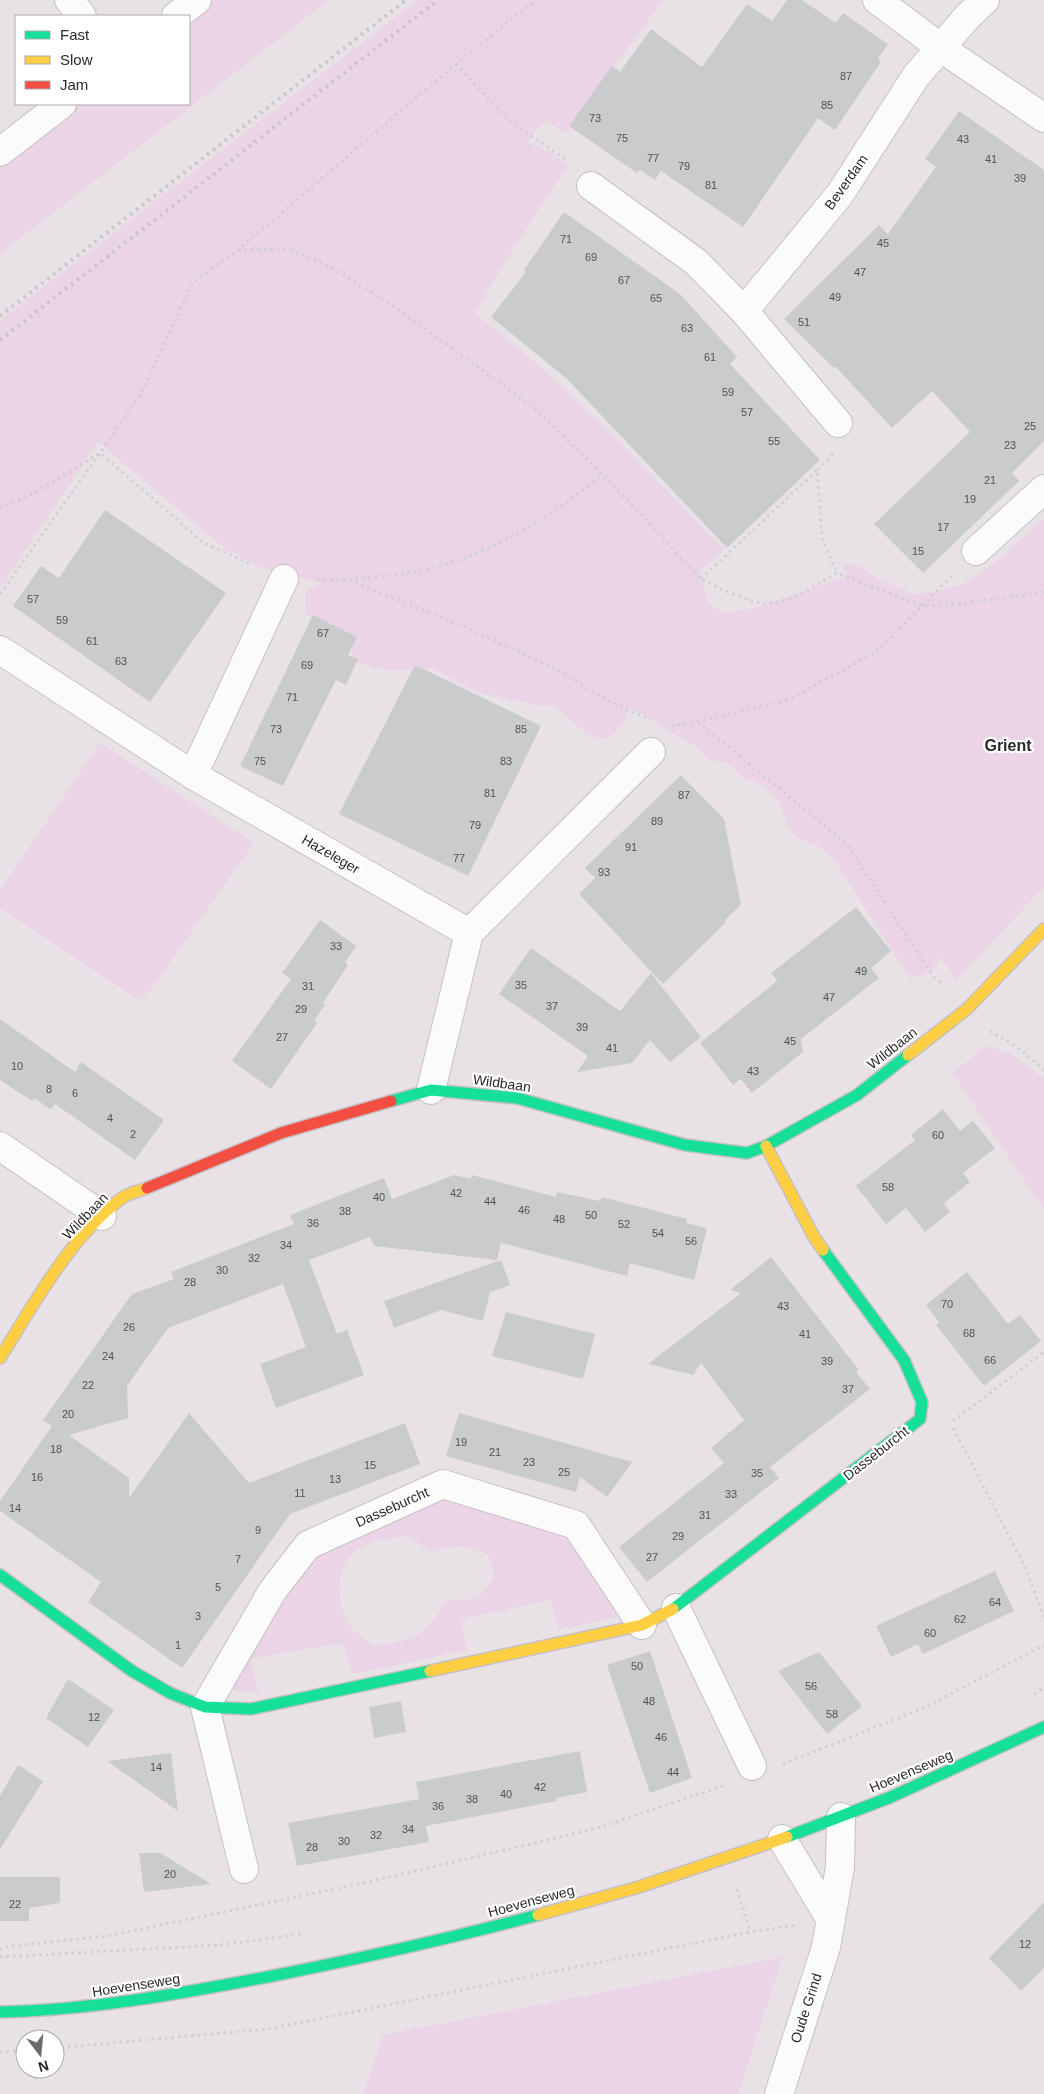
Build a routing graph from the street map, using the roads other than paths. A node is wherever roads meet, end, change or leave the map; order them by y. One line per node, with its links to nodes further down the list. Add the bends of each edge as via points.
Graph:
1 (69, 0): 5 (street)
2 (197, 0): 6 (street)
3 (878, 0): 7 (street)
4 (985, 0): 7 (street, Beverdam)
5 (81, 15)
6 (177, 15)
7 (941, 48): 9 (street); 12 (street, Beverdam, via 916,76 840,194)
8 (61, 105): 10 (street)
9 (1044, 118)
10 (0, 152)
11 (591, 186): 12 (street, via 696,262)
12 (744, 311): 13 (street)
13 (838, 423)
14 (1044, 489): 15 (street)
15 (976, 552)
16 (284, 579): 19 (street)
17 (0, 650): 19 (street, Hazeleger)
18 (651, 752): 21 (street)
19 (193, 775): 21 (street, Hazeleger)
20 (1044, 929): 24 (street, Wildbaan, via 967,1009 857,1095)
21 (469, 933): 22 (street)
22 (431, 1090): 24 (street, Wildbaan, via 517,1098 685,1145 747,1153); 25 (street, Wildbaan, via 281,1133 124,1197)
23 (0, 1146): 25 (street)
24 (766, 1146): 28 (street, Dasseburcht, via 814,1237 904,1360 922,1402 920,1419)
25 (102, 1216): 26 (street, Wildbaan, via 57,1268)
26 (0, 1358)
27 (0, 1575): 30 (street, Dasseburcht, via 132,1671 170,1694)
28 (676, 1608): 29 (street, Dasseburcht); 32 (street)
29 (642, 1625): 30 (street, Dasseburcht, via 251,1709); 30 (street, Dasseburcht, via 576,1526 443,1484 308,1545 273,1590)
30 (205, 1707): 35 (street)
31 (1044, 1727): 33 (street, Hoevenseweg, via 929,1781)
32 (754, 1771)
33 (841, 1817): 34 (street, Hoevenseweg); 36 (street, Oude Grind, via 840,1867)
34 (782, 1840): 36 (street); 37 (street, Hoevenseweg, via 601,1898 403,1948 111,2006)
35 (244, 1869)
36 (831, 1920): 38 (street, Oude Grind, via 826,1947)
37 (0, 2012)
38 (779, 2094)

